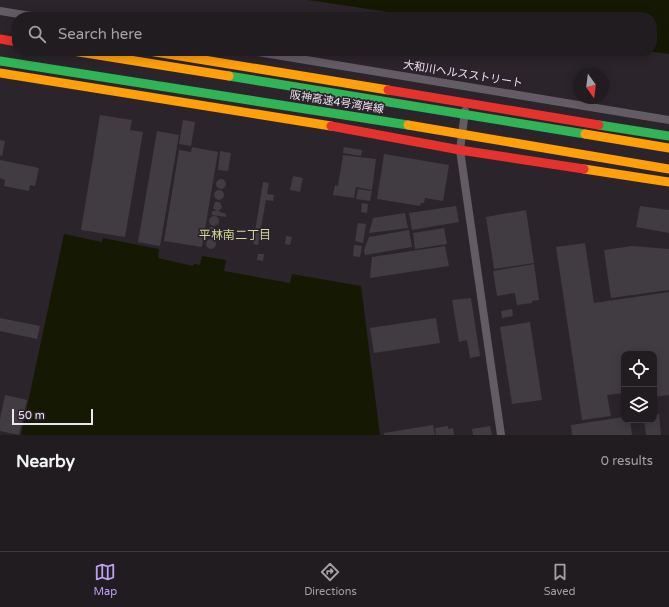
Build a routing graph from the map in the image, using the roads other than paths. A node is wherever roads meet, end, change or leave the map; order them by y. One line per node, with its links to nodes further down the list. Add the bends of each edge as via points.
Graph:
1 (0, 11): 2 (street)
2 (12, 13)
3 (0, 34): 4 (main road)
4 (12, 35)
5 (0, 39): 6 (main road)
6 (12, 41)
7 (104, 56): 15 (main road, 阪神高速4号湾岸線, bridge)
8 (179, 56): 12 (main road)
9 (282, 56): 13 (street, 大和川ヘルスストリート)
10 (0, 61): 17 (main road, 阪神高速4号湾岸線, bridge)
11 (0, 73): 16 (main road, via 356,130)
12 (466, 104): 14 (main road); 16 (street)
13 (669, 120)
14 (669, 136)
15 (669, 148)
16 (460, 150): 18 (main road); 19 (street)
17 (669, 169)
18 (669, 182)
19 (502, 435)

